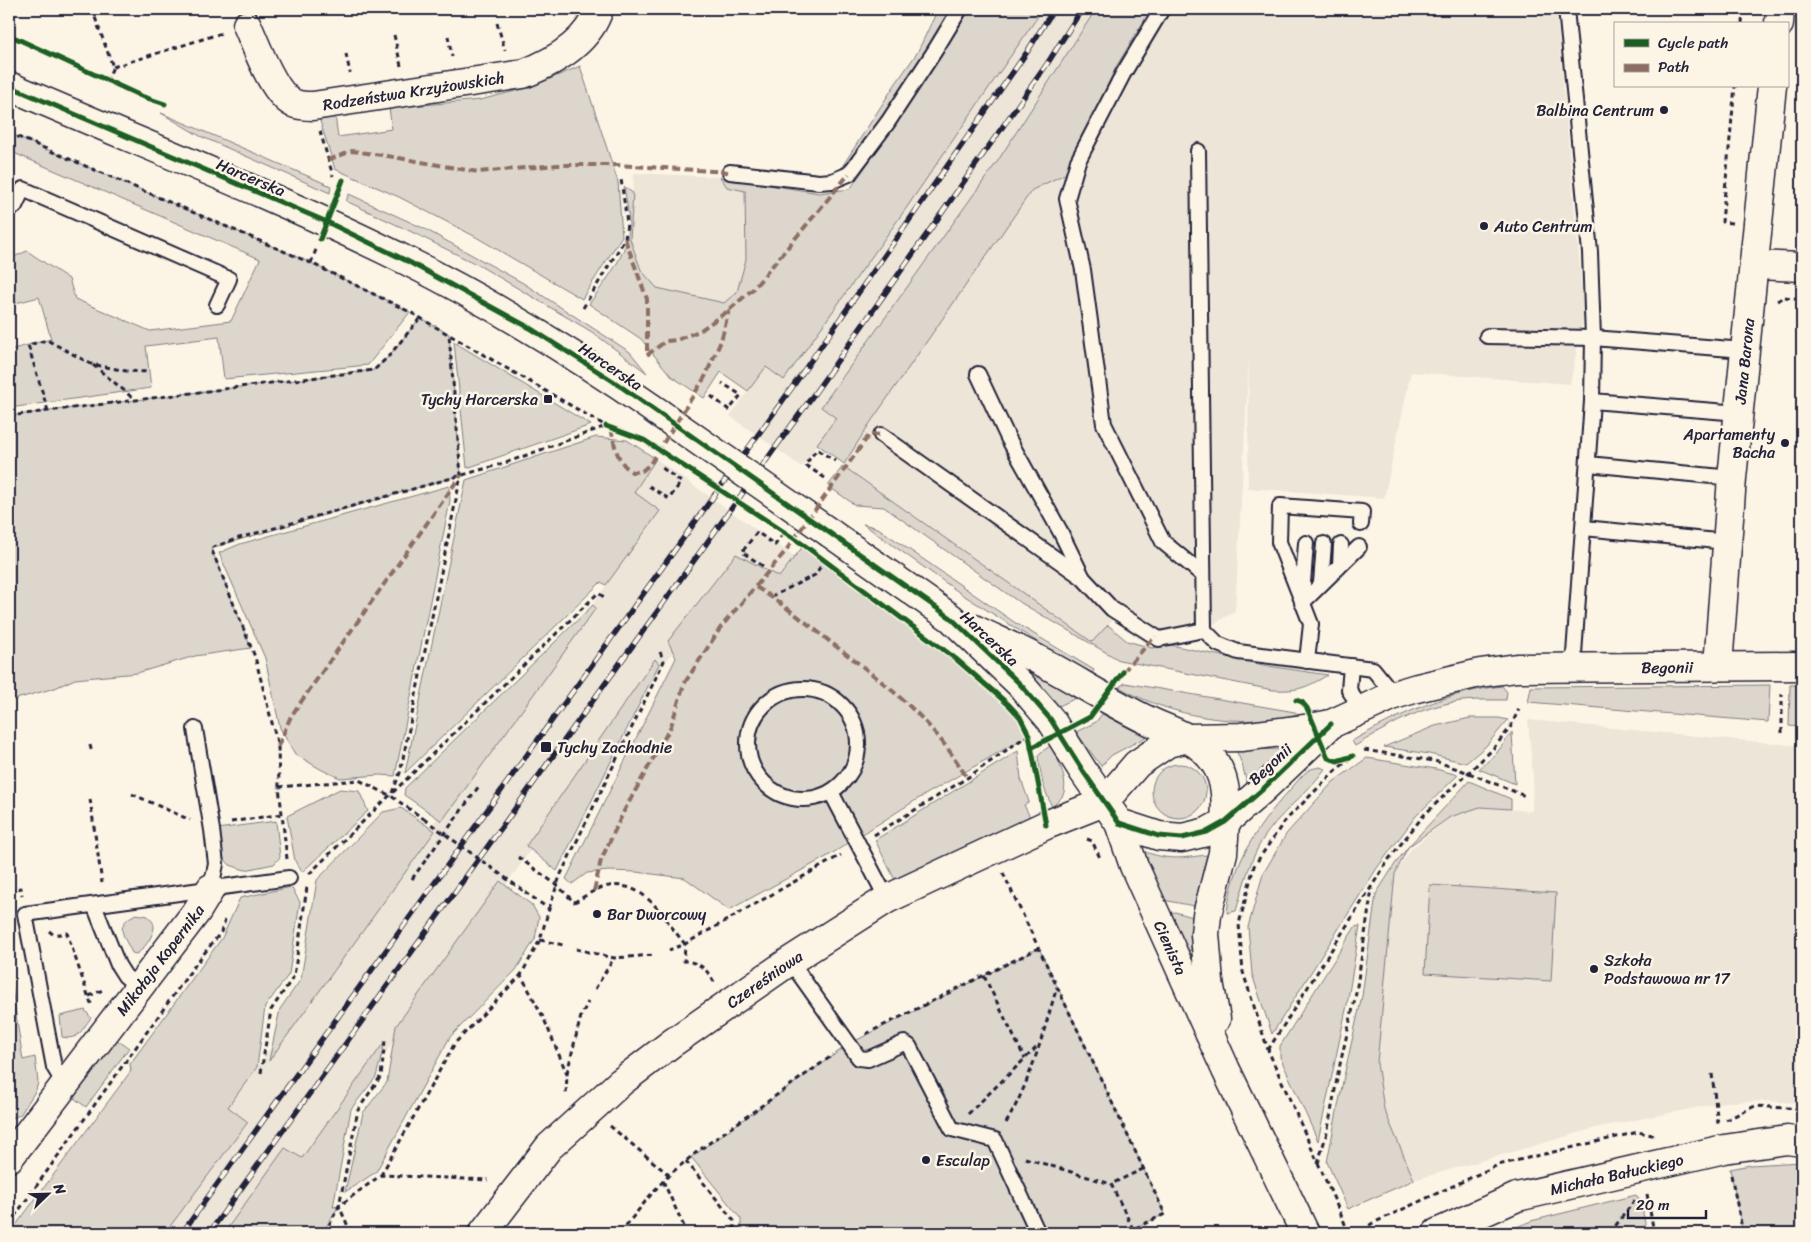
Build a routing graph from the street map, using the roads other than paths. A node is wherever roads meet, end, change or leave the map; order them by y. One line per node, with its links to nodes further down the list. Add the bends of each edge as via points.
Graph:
1 (599, 9): 7 (street, Rodzeństwa Krzyżowskich, via 586,33 571,48 523,74 313,106 294,103 278,90)
2 (960, 9): 11 (lane, via 888,122 849,174 819,182)
3 (1162, 9): 33 (lane, via 1122,74 1078,161 1067,199 1084,270 1104,424 1163,542)
4 (1566, 9): 17 (lane, via 1590,252)
5 (1780, 9): 6 (street)
6 (1779, 22)
7 (247, 25)
8 (9, 86): 37 (street, Harcerska, bridge, via 327,222 530,328 613,381)
9 (1772, 88): 13 (street, Jana Barona)
10 (1198, 151): 33 (lane)
11 (730, 172)
12 (9, 202): 15 (lane, via 15,206 23,189 229,279)
13 (1754, 265): 14 (street); 18 (street, Jana Barona)
14 (1802, 267)
15 (217, 305)
16 (1487, 336): 17 (lane)
17 (1593, 338): 18 (lane); 20 (lane)
18 (1744, 350): 21 (street, Jana Barona)
19 (978, 374): 34 (lane, via 1008,438)
20 (1592, 401): 21 (lane); 23 (lane)
21 (1739, 413): 24 (street, Jana Barona)
22 (881, 435): 34 (lane)
23 (1588, 464): 24 (lane); 26 (lane)
24 (1732, 478): 27 (street, Jana Barona)
25 (1361, 524): 36 (lane, via 1362,512 1343,516 1308,514 1280,506 1278,542)
26 (1584, 528): 27 (lane); 43 (lane)
27 (1727, 542): 41 (street, Jana Barona)
28 (1306, 543): 36 (lane)
29 (1324, 544): 35 (lane)
30 (1341, 545): 32 (lane)
31 (1359, 547): 32 (lane)
32 (1340, 565): 35 (lane)
33 (1203, 574): 38 (lane)
34 (1083, 578): 38 (lane, via 1112,609 1159,639)
35 (1321, 583): 36 (lane)
36 (1302, 603): 39 (lane, via 1311,624)
37 (950, 618): 48 (street, Harcerska, via 1031,656 1145,719); 50 (street, Harcerska, via 1020,684 1045,713)
38 (1204, 630): 39 (lane, via 1218,644 1238,652)
39 (1307, 661): 40 (lane)
40 (1351, 666): 44 (lane, via 1373,669); 45 (lane, via 1349,690)
41 (1718, 666): 42 (street, Begonii); 43 (street, Begonii)
42 (1802, 666)
43 (1573, 668): 44 (street, Begonii, via 1480,672)
44 (1394, 695): 45 (street, Begonii)
45 (1361, 709): 47 (street, Begonii)
46 (195, 730): 53 (lane, Mikołaja Kopernika, via 216,864)
47 (1325, 730): 48 (street, Begonii); 51 (street, Begonii)
48 (1189, 738): 50 (street, via 1168,743 1138,764); 51 (street, via 1208,754 1222,778 1227,798)
49 (831, 792): 49 (lane, via 845,780 858,753 858,739 849,713 828,695 814,690 794,690 774,698 754,719 750,732 748,747 757,774 779,794 793,798 807,799); 54 (lane)
50 (1112, 813): 51 (street, via 1159,836 1182,838 1207,832); 54 (street, Czereśniowa, via 1046,825); 58 (street, Cienista)
51 (1225, 822): 58 (street, Cienista, via 1223,853 1205,934 1209,982)
52 (289, 878): 53 (lane)
53 (211, 888): 55 (lane); 57 (street, Mikołaja Kopernika)
54 (887, 899): 56 (street, Czereśniowa)
55 (100, 904): 57 (lane, via 118,965); 59 (lane, via 25,914 54,1067)
56 (790, 961): 62 (street, Czereśniowa, via 621,1082 549,1147); 63 (lane, via 859,1058 868,1059 904,1043 909,1046 952,1129 998,1145)
57 (138, 987): 59 (street, Mikołaja Kopernika)
58 (1226, 1070): 64 (street, Cienista)
59 (65, 1085): 61 (street, Mikołaja Kopernika)
60 (1802, 1142): 65 (street, Michała Bałuckiego, via 1787,1140 1724,1149 1517,1196)
61 (9, 1158)
62 (483, 1233)
63 (1038, 1233)
64 (1305, 1233)
65 (1437, 1233)

